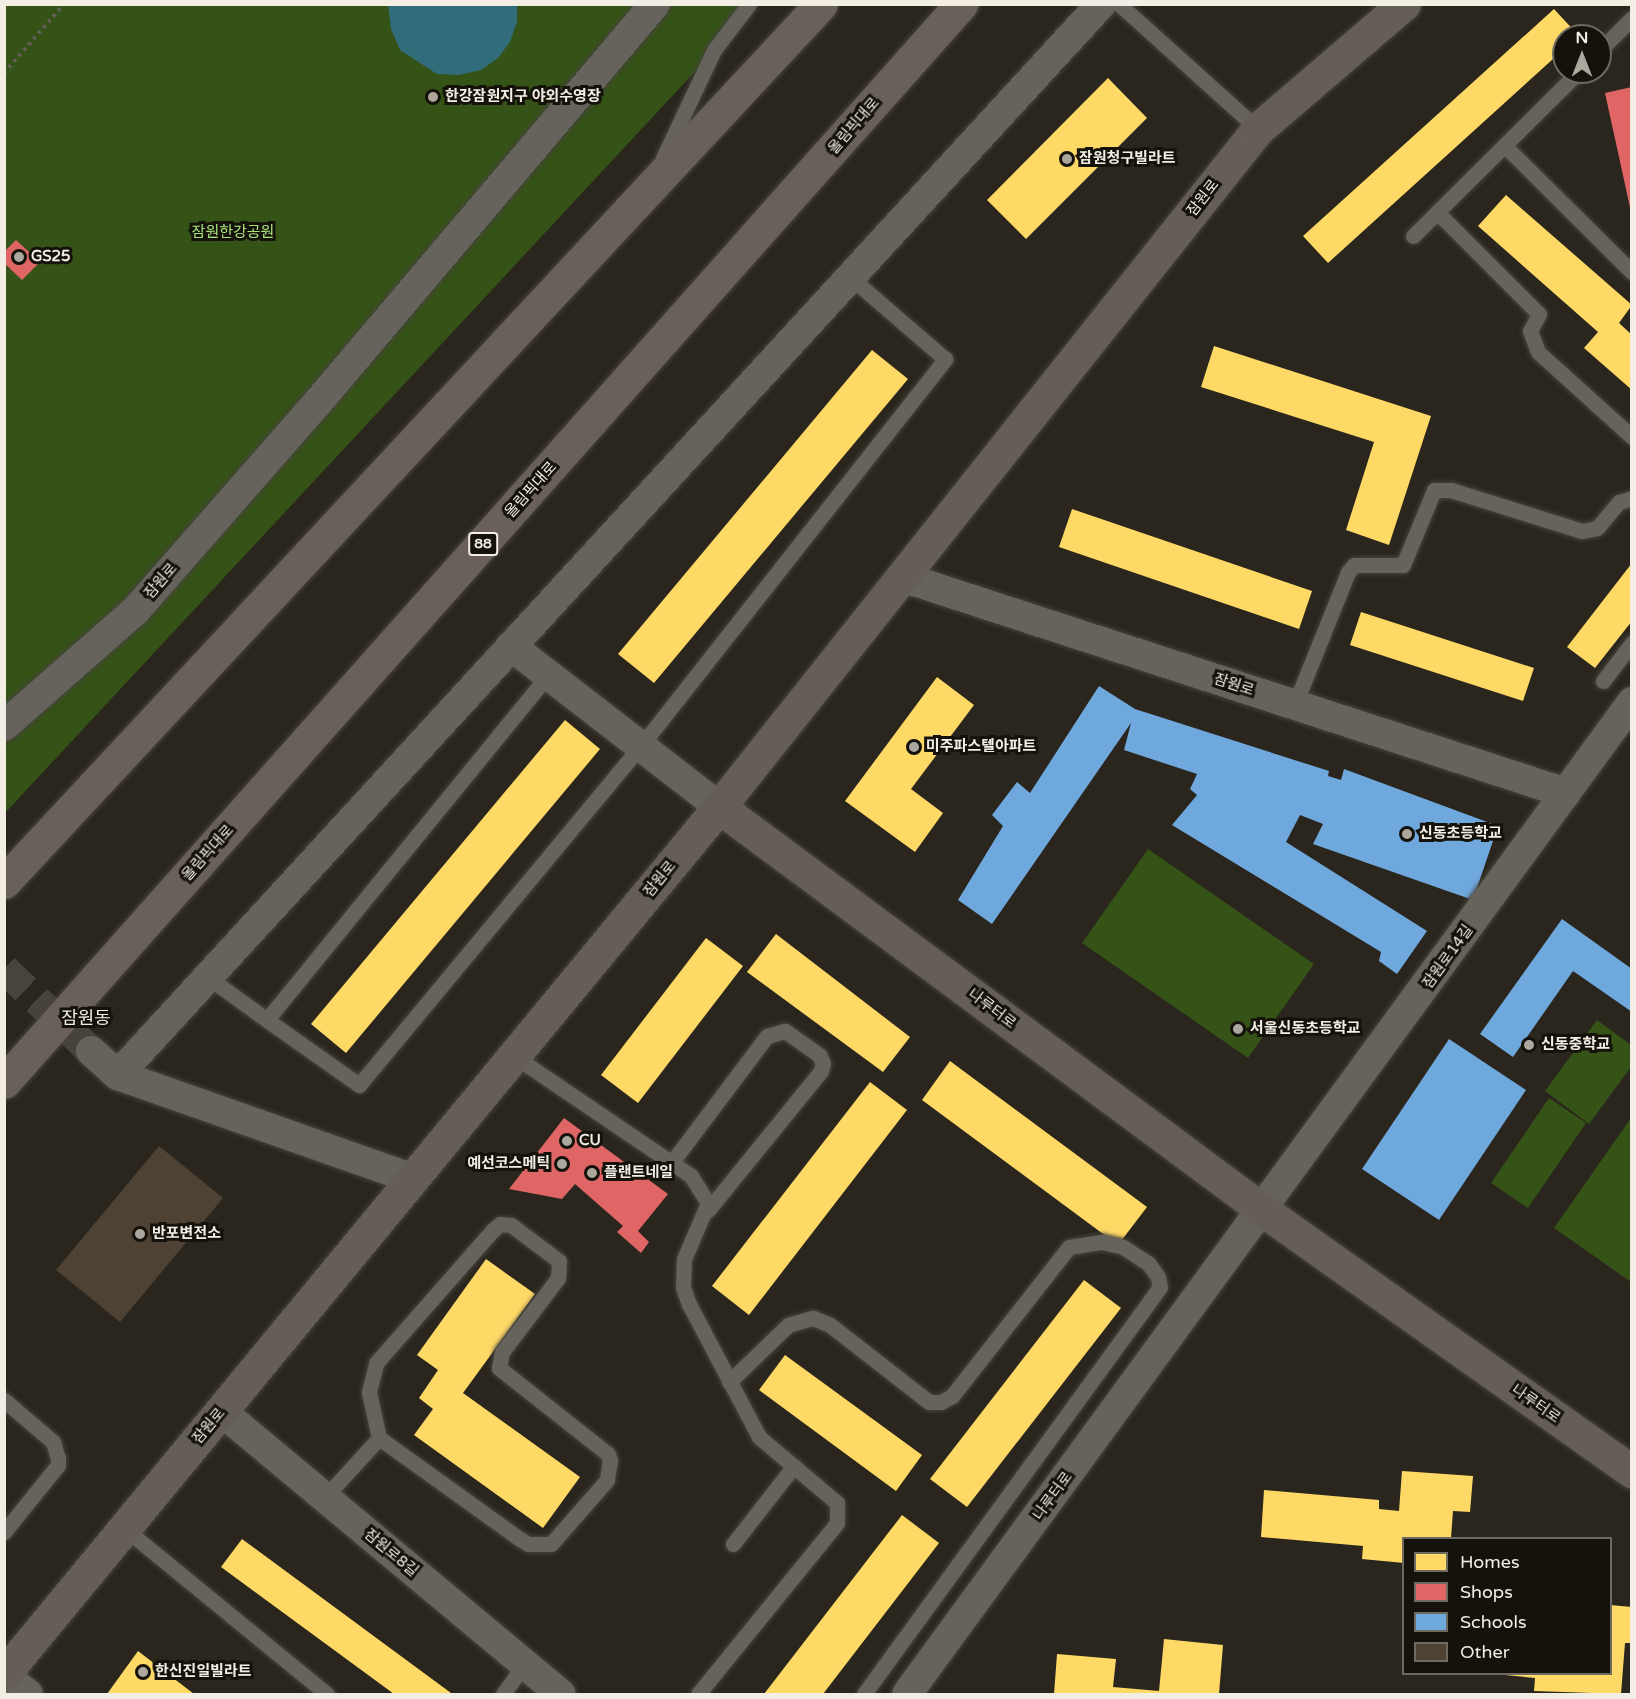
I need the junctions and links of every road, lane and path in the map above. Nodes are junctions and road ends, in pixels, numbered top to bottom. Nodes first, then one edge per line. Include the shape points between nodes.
1 (64, 4) edge
2 (655, 4) edge
3 (749, 4) edge
4 (821, 4) edge
5 (961, 4) edge
6 (1101, 4) edge
7 (1119, 4) edge
8 (1404, 4) edge
9 (1632, 18) edge
10 (1612, 38) edge
11 (4, 73) edge
12 (1566, 84) edge
13 (1258, 129) junction
14 (1505, 146) junction
15 (648, 191) junction
16 (1437, 212) junction
17 (1413, 237) dead end
18 (1632, 272) edge
19 (850, 277) junction
20 (1632, 437) edge
21 (1632, 498) edge
22 (902, 577) junction
23 (1632, 643) edge
24 (511, 646) junction
25 (548, 675) junction
26 (1603, 681) dead end
27 (1632, 702) edge
28 (1295, 704) junction
29 (4, 726) edge
30 (640, 747) junction
31 (1566, 793) junction
32 (719, 807) junction
33 (4, 882) edge
34 (209, 978) junction
35 (267, 1020) junction
36 (91, 1051) tunnel mouth
37 (514, 1056) junction
38 (118, 1075) junction
39 (4, 1082) edge
40 (672, 1162) junction
41 (413, 1179) junction
42 (708, 1210) junction
43 (1264, 1211) junction
44 (729, 1382) junction
45 (4, 1400) edge
46 (221, 1411) junction
47 (379, 1438) junction
48 (794, 1466) junction
49 (1632, 1472) edge
50 (325, 1497) junction
51 (124, 1528) junction
52 (4, 1532) edge
53 (733, 1545) dead end
54 (525, 1664) junction
55 (4, 1675) edge
56 (28, 1695) edge
57 (327, 1695) edge
58 (503, 1695) edge
59 (561, 1695) edge
60 (698, 1695) edge
61 (864, 1695) edge
62 (907, 1695) edge

1 - 11 path
2 - 29 street, 잠원로 via 135,611
3 - 15 lane via 714,50
4 - 15 highway
5 - 39 highway, 올림픽대로 / 88
6 - 19 street
7 - 13 lane
8 - 13 main road, 잠원로
9 - 10 lane
12 - 14 lane
13 - 22 main road, 잠원로
14 - 16 lane
14 - 18 lane
15 - 33 highway
16 - 17 lane
16 - 20 lane via 1539,314 1530,331 1538,352
19 - 24 street
19 - 30 lane via 945,359
21 - 28 lane via 1619,502 1597,528 1582,531 1450,490 1434,490 1403,565 1354,565 1348,572
22 - 28 street, 잠원로
22 - 32 main road, 잠원로
23 - 26 lane
24 - 25 street
24 - 34 street
25 - 30 street
25 - 35 lane
27 - 31 street, 잠원로14길
28 - 31 street, 잠원로
30 - 32 street
30 - 35 lane via 359,1085
31 - 43 street, 잠원로14길
32 - 37 main road, 잠원로
32 - 43 main road, 나루터로
34 - 35 lane
34 - 38 street
36 - 38 street
37 - 40 lane
37 - 41 main road, 잠원로
38 - 41 street
40 - 42 lane via 691,1176 708,1203
40 - 42 lane via 767,1036 785,1031 819,1055 821,1071
41 - 46 main road, 잠원로
42 - 44 lane via 684,1259 683,1287
43 - 49 main road, 나루터로
43 - 62 street, 나루터로
44 - 48 lane via 759,1437
44 - 61 lane via 789,1324 813,1318 830,1324 929,1402 941,1402 952,1396 1069,1247 1102,1242 1123,1247 1148,1263 1158,1277 1161,1287
45 - 52 lane via 53,1442 58,1465
46 - 50 street, 잠원로8길
46 - 51 main road, 잠원로
47 - 47 lane via 369,1392 376,1363 493,1230 500,1224 511,1225 559,1261 558,1278 502,1352 499,1368 608,1454 610,1460 607,1480 551,1545 528,1544
47 - 50 lane
48 - 53 lane
48 - 60 lane via 837,1503 837,1523
50 - 54 street, 잠원로8길
51 - 55 main road, 잠원로
51 - 57 lane
54 - 58 lane
54 - 59 street, 잠원로8길
55 - 56 street

